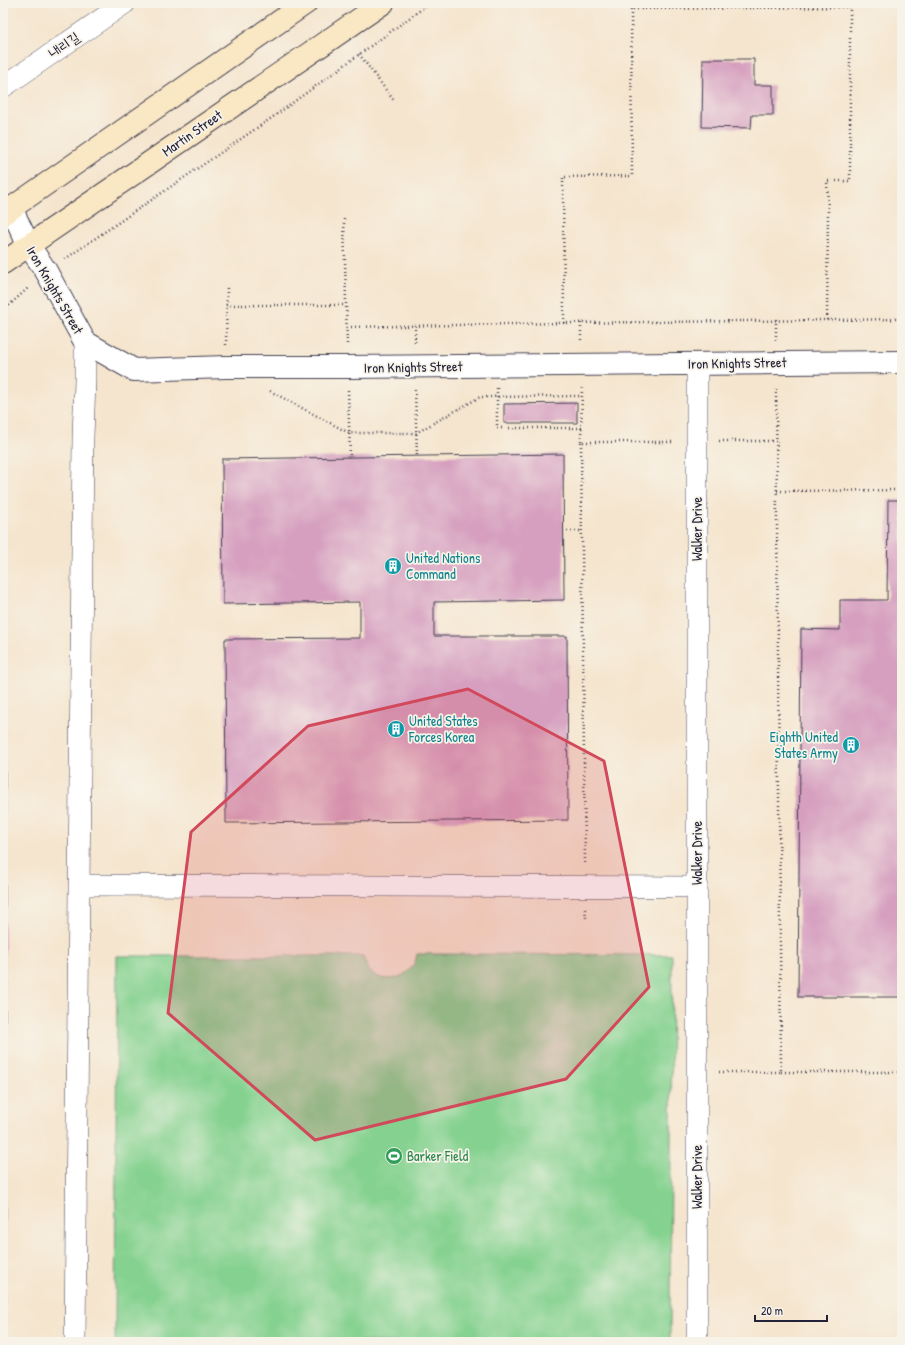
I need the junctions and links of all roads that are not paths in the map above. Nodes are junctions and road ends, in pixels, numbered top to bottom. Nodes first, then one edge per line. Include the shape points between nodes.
1 (125, 3) edge
2 (306, 3) edge
3 (382, 3) edge
4 (3, 87) edge
5 (7, 211) edge
6 (29, 246) junction
7 (3, 263) edge
8 (84, 342) junction
9 (902, 362) edge
10 (697, 364) junction
11 (80, 885) junction
12 (697, 887) junction
13 (75, 1342) edge
14 (698, 1342) edge

1 - 4 street, 내리길
2 - 5 main road
3 - 6 main road, Martin Street
5 - 6 street, Iron Knights Street
6 - 7 main road, Martin Street
6 - 8 street, Iron Knights Street via 46,271
8 - 10 street, Iron Knights Street via 134,370 226,367
8 - 11 street via 86,381 83,445
9 - 10 street, Iron Knights Street
10 - 12 street, Walker Drive
11 - 12 street
11 - 13 street
12 - 14 street, Walker Drive

